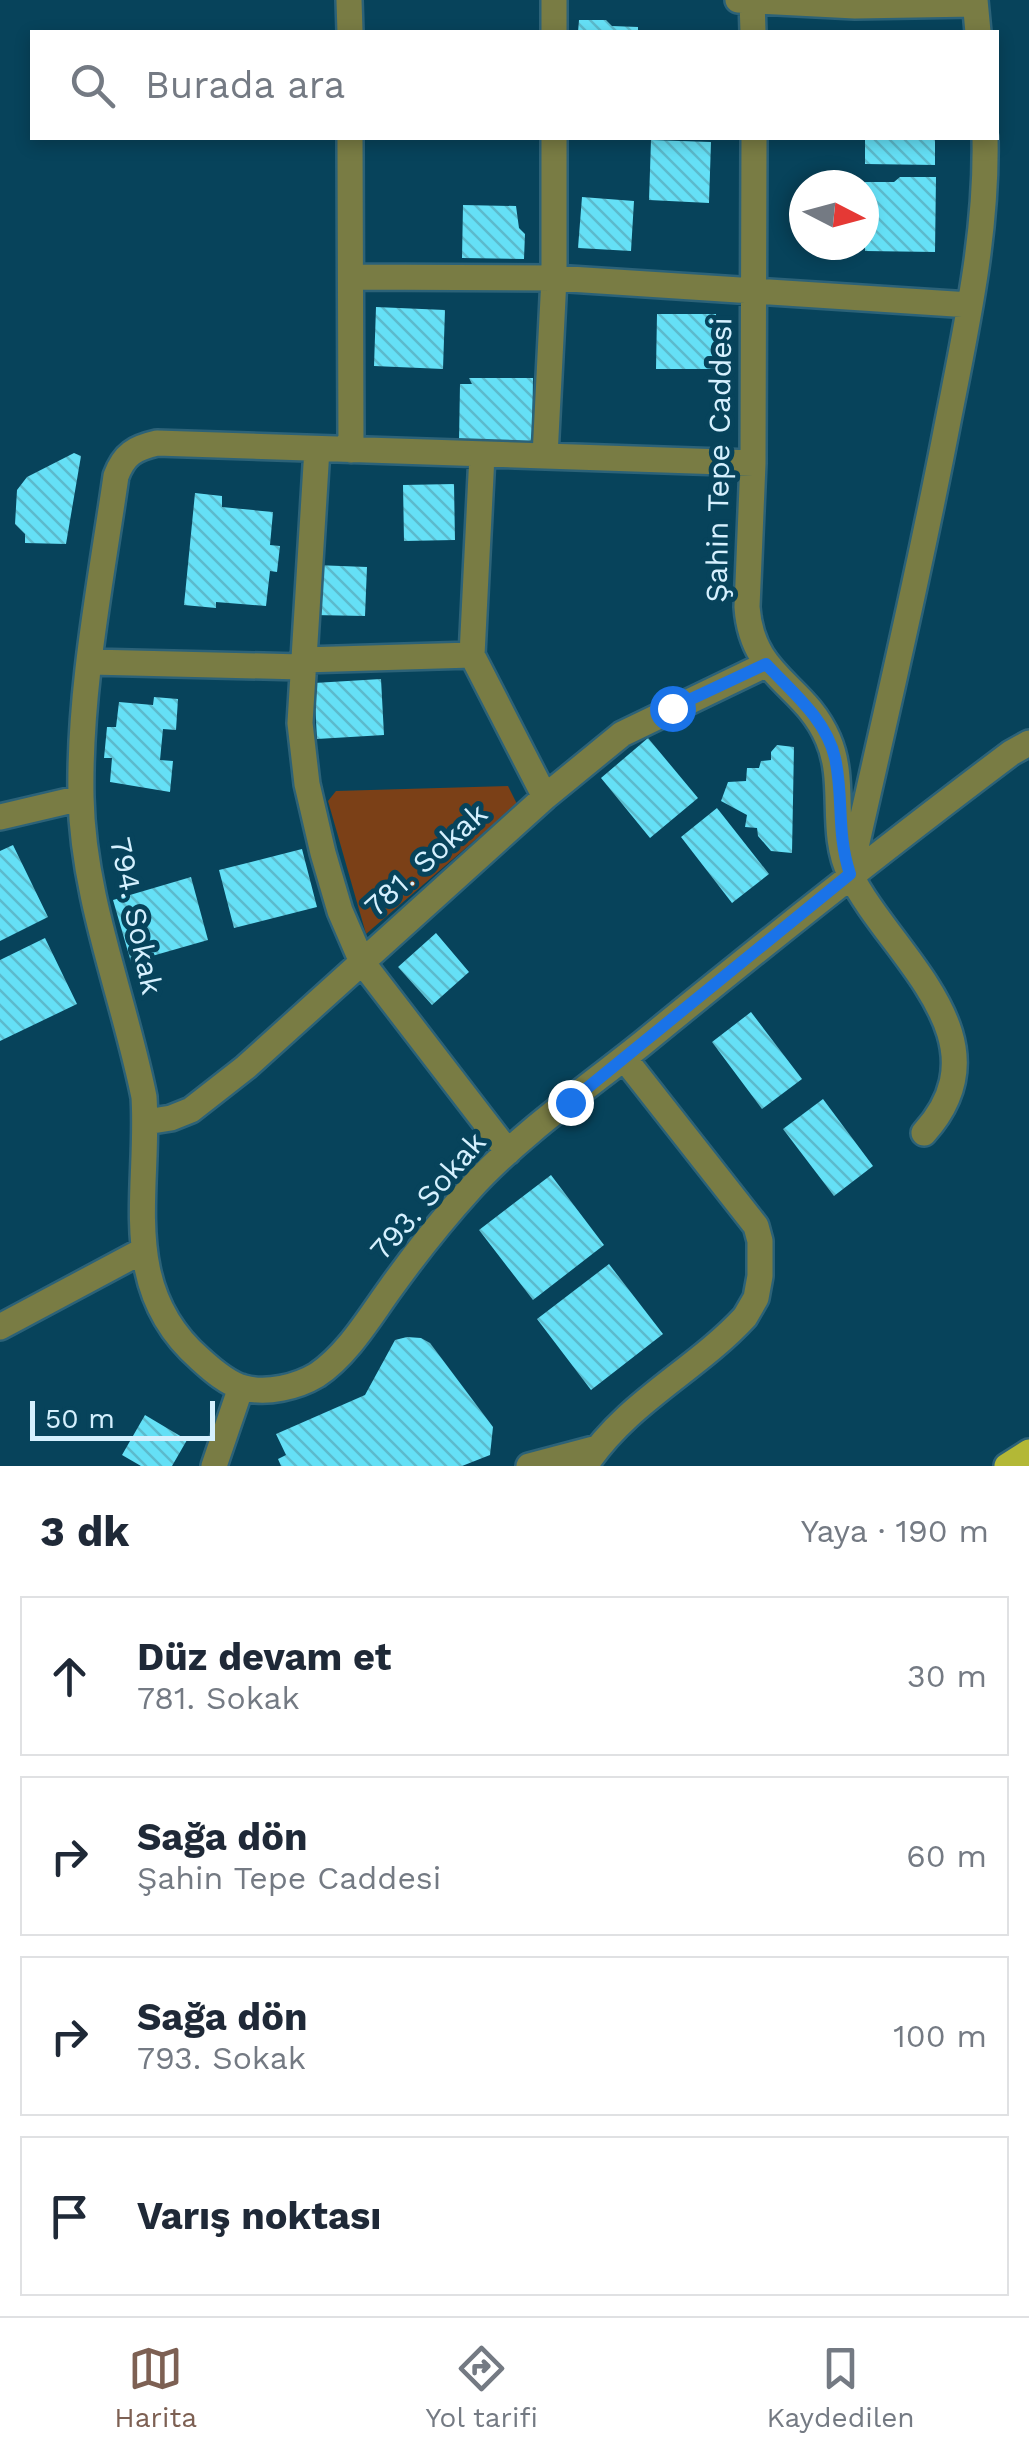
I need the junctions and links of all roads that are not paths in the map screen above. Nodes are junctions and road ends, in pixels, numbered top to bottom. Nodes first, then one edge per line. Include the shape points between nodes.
1 (350, 0) edge
2 (554, 0) edge
3 (738, 0) edge
4 (752, 0) edge
5 (975, 2) edge
6 (350, 30) edge
7 (554, 30) edge
8 (753, 30) edge
9 (978, 30) edge
10 (350, 140) edge
11 (554, 140) edge
12 (754, 140) edge
13 (985, 140) edge
14 (351, 277) junction
15 (554, 278) junction
16 (756, 290) junction
17 (970, 305) junction
18 (317, 449) junction
19 (352, 450) junction
20 (482, 455) junction
21 (545, 456) junction
22 (754, 463) junction
23 (472, 655) junction
24 (91, 662) junction
25 (303, 663) junction
26 (766, 664) junction
27 (1029, 742) edge
28 (545, 797) junction
29 (81, 798) junction
30 (0, 817) edge
31 (850, 874) junction
32 (362, 962) junction
33 (624, 1058) junction
34 (146, 1122) junction
35 (924, 1133) dead end
36 (508, 1152) junction
37 (144, 1250) junction
38 (0, 1327) edge
39 (241, 1388) junction
40 (1029, 1452) edge
41 (591, 1457) edge
42 (214, 1466) edge
43 (529, 1466) edge
44 (1006, 1466) edge

1 - 6 street
2 - 7 street
3 - 4 street
4 - 5 street via 855,6
4 - 8 street
5 - 9 street
10 - 14 street
11 - 15 street
12 - 16 street, Şahin Tepe Caddesi
13 - 17 street
14 - 15 street
14 - 19 street
15 - 16 street
15 - 21 street
16 - 17 street
16 - 22 street, Şahin Tepe Caddesi
17 - 31 street
18 - 19 street
18 - 24 street, 794. Sokak via 158,443 128,454 116,476
18 - 25 street
19 - 20 street
20 - 21 street
20 - 23 street
21 - 22 street
22 - 26 street, Şahin Tepe Caddesi via 748,622
23 - 25 street
23 - 28 street
24 - 25 street
24 - 29 street, 794. Sokak
25 - 32 street via 307,784 340,911
26 - 28 street, 781. Sokak via 622,734
26 - 31 street, Şahin Tepe Caddesi via 828,737
27 - 31 street, 793. Sokak
28 - 32 street, 781. Sokak
29 - 30 street
29 - 34 street, 794. Sokak via 92,884
31 - 33 street, 793. Sokak
31 - 35 street via 920,975 952,1039 953,1082 939,1117
32 - 34 street, 781. Sokak via 191,1110
32 - 36 street
33 - 36 street, 793. Sokak
33 - 41 street via 747,1210 760,1241 760,1276 752,1308 736,1326 666,1382
34 - 37 street, 794. Sokak
36 - 39 street, 793. Sokak via 422,1245 333,1361 288,1387
37 - 38 street
37 - 39 street, 794. Sokak via 174,1333
39 - 42 street
40 - 44 main road
41 - 43 street

